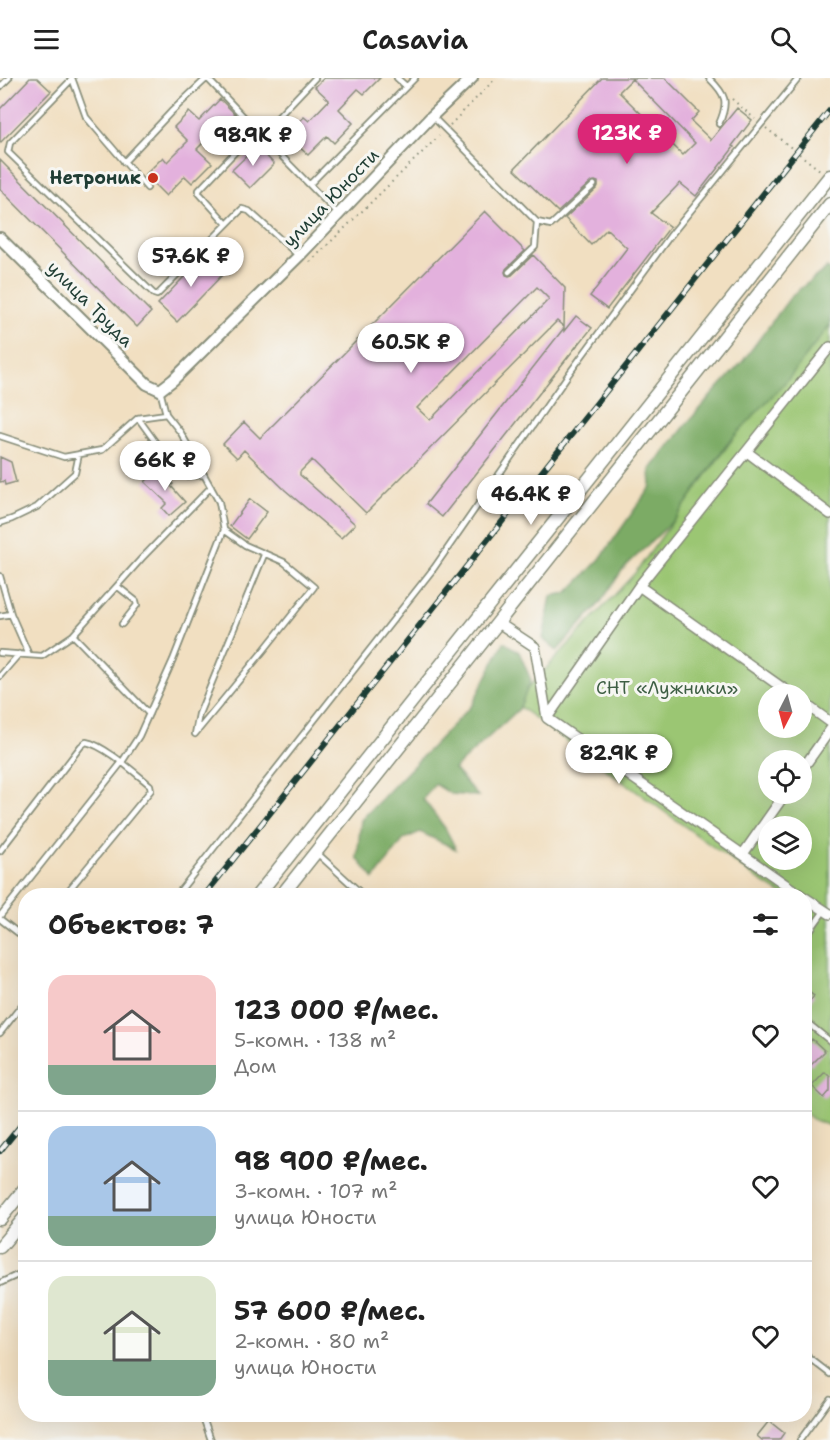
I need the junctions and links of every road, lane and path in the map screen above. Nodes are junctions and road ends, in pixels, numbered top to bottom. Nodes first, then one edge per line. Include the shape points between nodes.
1 (9, 78) edge
2 (72, 78) edge
3 (315, 78) edge
4 (397, 78) edge
5 (415, 78) edge
6 (472, 78) edge
7 (496, 78) edge
8 (709, 78) edge
9 (799, 78) edge
10 (406, 86) junction
11 (0, 87) edge
12 (718, 87) junction
13 (432, 116) junction
14 (719, 124) dead end
15 (761, 125) junction
16 (256, 130) junction
17 (445, 130) junction
18 (261, 135) junction
19 (124, 162) junction
20 (830, 177) edge
21 (310, 184) junction
22 (594, 185) dead end
23 (147, 188) dead end
24 (830, 204) edge
25 (338, 214) junction
26 (537, 222) junction
27 (227, 224) junction
28 (0, 238) edge
29 (298, 256) junction
30 (309, 263) dead end
31 (509, 272) dead end
32 (830, 347) edge
33 (160, 390) junction
34 (166, 414) junction
35 (138, 418) junction
36 (0, 436) edge
37 (747, 452) junction
38 (79, 454) junction
39 (204, 475) junction
40 (211, 487) junction
41 (830, 514) edge
42 (0, 523) edge
43 (224, 530) junction
44 (264, 555) junction
45 (0, 576) edge
46 (117, 586) junction
47 (639, 586) junction
48 (11, 614) junction
49 (0, 616) edge
50 (497, 622) junction
51 (122, 624) dead end
52 (73, 635) junction
53 (0, 653) edge
54 (18, 654) junction
55 (29, 655) junction
56 (0, 676) edge
57 (777, 684) edge
58 (812, 709) edge
59 (149, 714) junction
60 (547, 718) junction
61 (830, 722) edge
62 (830, 730) edge
63 (812, 755) edge
64 (122, 762) junction
65 (778, 804) edge
66 (0, 851) edge
67 (316, 852) junction
68 (742, 855) junction
69 (23, 888) edge
70 (71, 888) edge
71 (182, 888) edge
72 (263, 888) edge
73 (287, 888) edge
74 (355, 888) edge
75 (791, 888) edge
76 (18, 894) edge
77 (812, 902) edge
78 (827, 912) edge
79 (0, 917) edge
80 (812, 930) edge
81 (18, 932) edge
82 (18, 1010) edge
83 (812, 1026) edge
84 (0, 1032) edge
85 (830, 1041) edge
86 (18, 1197) edge
87 (0, 1219) edge
88 (18, 1226) edge
89 (0, 1247) edge
90 (18, 1274) edge
91 (0, 1282) edge
92 (812, 1360) edge
93 (830, 1374) edge
94 (830, 1399) edge
95 (205, 1422) edge
96 (211, 1440) edge
97 (800, 1440) edge

1 - 11 lane
2 - 19 lane via 86,117
2 - 27 lane via 10,143 8,152 152,292 157,295
3 - 18 lane
4 - 10 lane
5 - 10 lane
6 - 13 street, улица Юности
7 - 17 path
8 - 12 lane
9 - 15 lane
10 - 21 lane
12 - 14 lane via 725,99
12 - 15 path
13 - 17 lane
13 - 25 street, улица Юности
15 - 20 path
15 - 71 lane via 670,236 434,568
16 - 18 lane
16 - 19 lane via 207,78
16 - 27 lane via 199,189
17 - 26 lane
17 - 30 path
18 - 21 lane
19 - 23 lane
20 - 72 main road
21 - 25 lane
22 - 26 lane via 551,225
24 - 50 main road
25 - 29 street, улица Юности
26 - 31 lane via 535,247
27 - 29 lane via 242,209 249,211
28 - 33 street, улица Труда via 147,384
29 - 33 street, улица Юности
32 - 37 street
33 - 34 lane
34 - 35 lane
34 - 39 lane
35 - 38 lane via 102,450
35 - 39 lane via 183,476
36 - 38 lane via 64,457
37 - 41 street
37 - 47 street
38 - 42 lane via 75,473 37,507
39 - 40 lane
40 - 43 lane via 219,502
40 - 46 lane
43 - 44 lane
43 - 59 lane
44 - 44 lane via 284,562 314,587 195,734 199,714
45 - 48 lane
46 - 51 lane via 137,605
46 - 52 lane
47 - 57 street
47 - 60 street
48 - 49 lane
48 - 55 lane
50 - 60 street via 535,647
50 - 67 main road
52 - 55 lane via 42,656
52 - 59 lane
53 - 54 lane
54 - 55 lane
54 - 56 lane
58 - 61 street
59 - 64 lane
60 - 68 street
62 - 63 street
64 - 66 lane via 86,742
64 - 69 lane
64 - 70 lane via 151,790
65 - 68 street
67 - 73 main road
67 - 74 lane
68 - 75 street
76 - 79 lane
77 - 78 street
78 - 80 lane
79 - 81 lane
82 - 84 lane
83 - 85 lane
86 - 87 main road
88 - 89 main road
90 - 91 lane
92 - 93 lane
94 - 97 lane
95 - 96 lane

